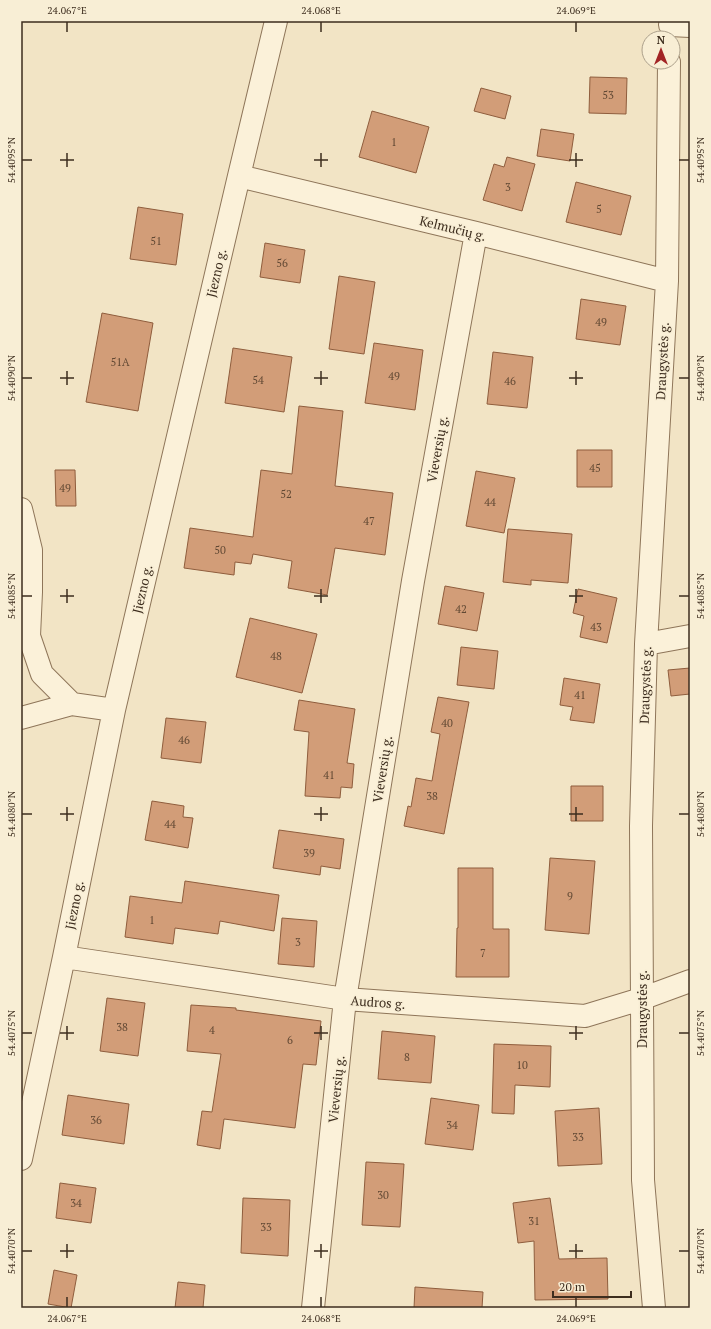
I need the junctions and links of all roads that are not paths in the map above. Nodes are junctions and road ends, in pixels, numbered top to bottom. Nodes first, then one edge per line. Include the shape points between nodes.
1 (276, 21) edge
2 (669, 70) edge
3 (239, 176) junction
4 (476, 233) junction
5 (667, 281) junction
6 (21, 509) edge
7 (690, 636) edge
8 (646, 644) junction
9 (72, 704) junction
10 (114, 710) junction
11 (21, 718) edge
12 (64, 957) junction
13 (690, 981) edge
14 (641, 998) junction
15 (345, 999) junction
16 (21, 1159) edge
17 (313, 1308) edge
18 (654, 1308) edge

1 - 3 street, Jiezno g.
2 - 5 street, Draugystės g.
3 - 4 street, Kelmučių g.
3 - 10 street, Jiezno g.
4 - 5 street, Kelmučių g.
4 - 15 street, Vieversių g. via 412,581
5 - 8 street, Draugystės g.
6 - 9 street via 31,550 29,636 42,674
7 - 8 street
8 - 14 street, Draugystės g. via 641,826
9 - 10 street
9 - 11 street
10 - 12 street, Jiezno g.
12 - 15 street, Audros g.
12 - 16 street, Jiezno g.
13 - 14 street, Audros g.
14 - 15 street, Audros g. via 585,1016
14 - 18 street, Draugystės g. via 644,1180
15 - 17 street, Vieversių g.

